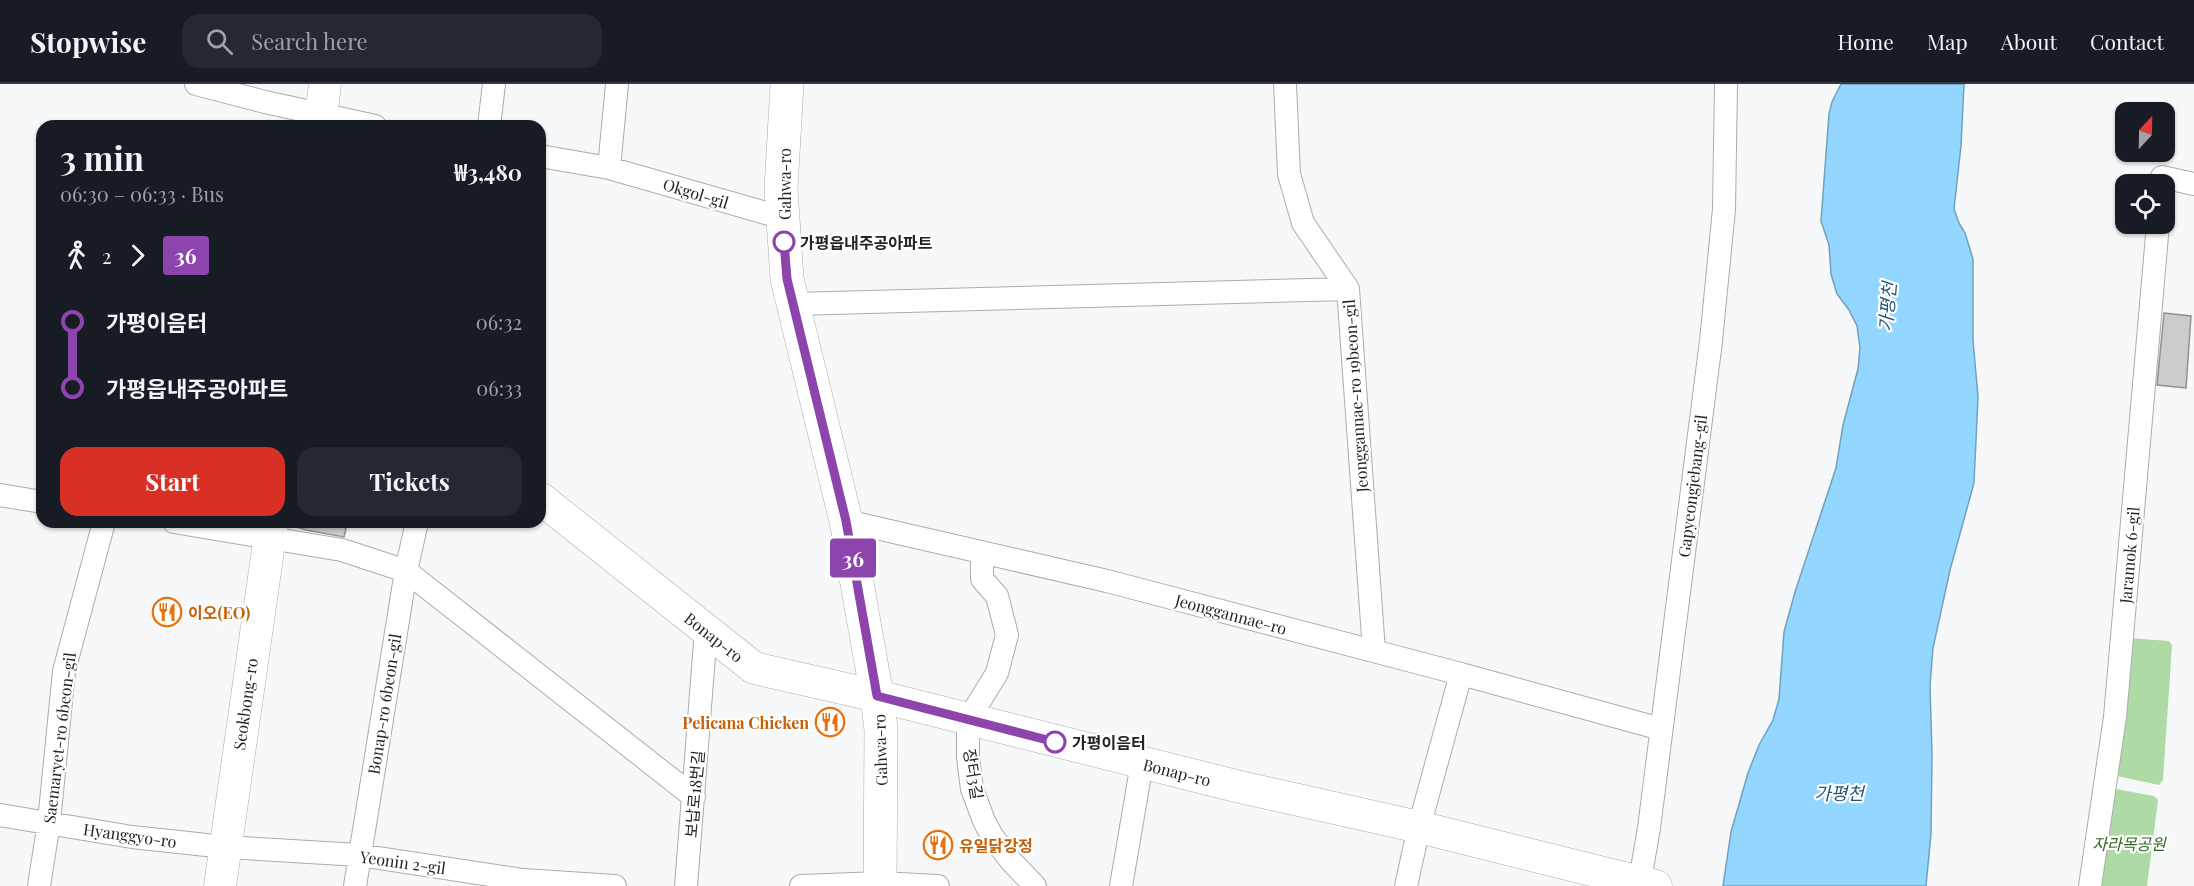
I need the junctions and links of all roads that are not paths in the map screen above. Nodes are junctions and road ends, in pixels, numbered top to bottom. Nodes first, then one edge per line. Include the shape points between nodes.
1 (196, 84) edge
2 (325, 84) edge
3 (494, 84) edge
4 (617, 84) edge
5 (787, 84) edge
6 (1285, 84) edge
7 (1726, 84) edge
8 (318, 120) edge
9 (321, 120) edge
10 (490, 120) edge
11 (546, 157) edge
12 (609, 168) junction
13 (2175, 180) edge
14 (2194, 184) edge
15 (783, 218) junction
16 (2157, 234) edge
17 (1348, 289) junction
18 (794, 304) junction
19 (0, 495) edge
20 (36, 501) edge
21 (546, 503) edge
22 (846, 521) junction
23 (102, 528) edge
24 (416, 528) edge
25 (271, 529) edge
26 (982, 552) junction
27 (406, 572) junction
28 (706, 630) junction
29 (1374, 651) junction
30 (1461, 675) junction
31 (877, 696) junction
32 (968, 720) junction
33 (1661, 729) junction
34 (1142, 763) junction
35 (694, 797) junction
36 (0, 815) edge
37 (49, 822) junction
38 (1419, 827) junction
39 (225, 847) junction
40 (359, 855) junction
41 (523, 883) edge
42 (880, 884) edge
43 (1645, 885) edge
44 (39, 886) edge
45 (220, 886) edge
46 (355, 886) edge
47 (615, 886) edge
48 (686, 886) edge
49 (801, 886) edge
50 (938, 886) edge
51 (1035, 886) edge
52 (1121, 886) edge
53 (1406, 886) edge
54 (2090, 886) edge

1 - 8 street
2 - 9 main road
3 - 10 street
4 - 12 street
5 - 15 main road, Gahwa-ro
6 - 17 street, Jeonggannae-ro 19beon-gil via 1289,174 1303,223
7 - 33 street, Gapyeongjebang-gil via 1724,209 1711,341
11 - 12 street, Okgol-gil
12 - 15 street, Okgol-gil
13 - 14 street
15 - 18 main road, Gahwa-ro via 787,279
16 - 54 street, Jaramok 6-gil via 2115,717
17 - 18 street
17 - 29 street, Jeonggannae-ro 19beon-gil
18 - 22 main road, Gahwa-ro
19 - 20 street
21 - 28 main road, Bonap-ro
22 - 26 street, Jeonggannae-ro
22 - 31 main road, Gahwa-ro
23 - 37 street, Saemaryet-ro 6beon-gil via 64,671
24 - 27 street, Bonap-ro 6beon-gil
25 - 27 street
25 - 39 main road, Seokbong-ro
26 - 29 street, Jeonggannae-ro via 1107,580
26 - 32 street via 982,579 997,596 1007,635 997,673
27 - 35 street
27 - 40 street, Bonap-ro 6beon-gil
28 - 31 main road, Bonap-ro via 754,668
28 - 35 street, 보납로18번길
29 - 30 street, Jeonggannae-ro
30 - 33 street, Jeonggannae-ro
30 - 38 street
31 - 32 main road, Bonap-ro
31 - 42 main road, Gahwa-ro via 881,730
32 - 34 main road, Bonap-ro
32 - 51 street, 장터3길 via 972,789 984,821 1011,861
33 - 43 street, Gapyeongjebang-gil
34 - 38 main road, Bonap-ro
34 - 52 street
35 - 48 street, 보납로18번길
36 - 37 street, Hyanggyo-ro
37 - 39 street, Hyanggyo-ro via 132,837
37 - 44 street, Saemaryet-ro 6beon-gil
38 - 43 main road, Bonap-ro
38 - 53 street
39 - 40 street, Yeonin 2-gil
39 - 45 main road, Seokbong-ro
40 - 41 street, Yeonin 2-gil
40 - 46 street, Bonap-ro 6beon-gil
41 - 47 street, Yeonin 2-gil
42 - 49 street
42 - 50 street

